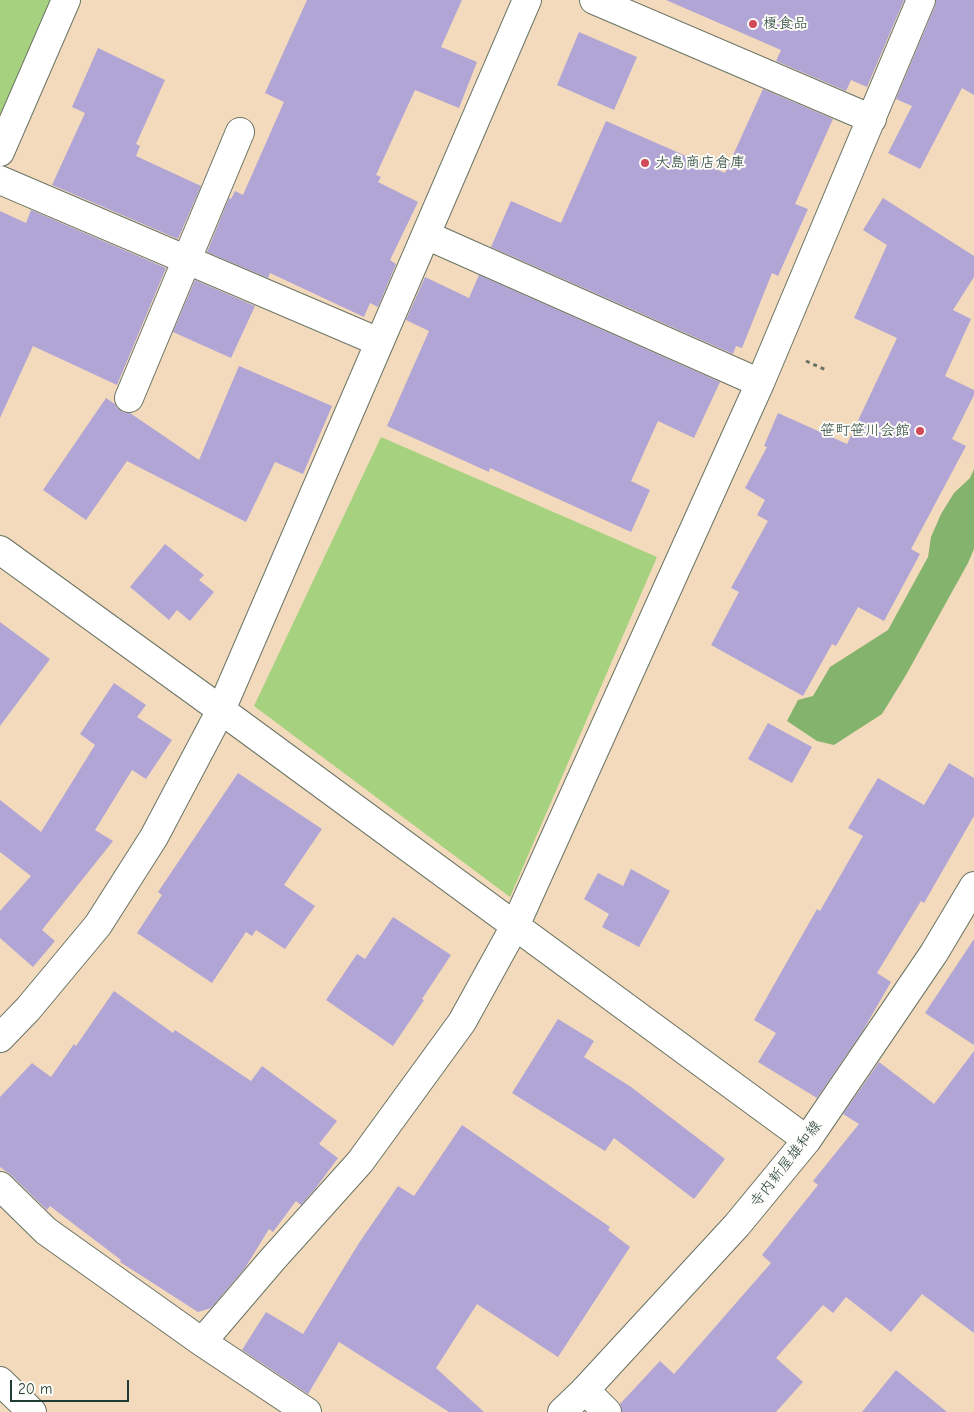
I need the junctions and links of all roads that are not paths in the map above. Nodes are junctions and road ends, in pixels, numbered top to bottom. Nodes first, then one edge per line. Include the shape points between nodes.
1 (66, 0) edge
2 (527, 0) edge
3 (594, 0) edge
4 (921, 0) edge
5 (872, 119) junction
6 (240, 132) dead end
7 (0, 152) edge
8 (0, 180) edge
9 (426, 235) junction
10 (187, 260) junction
11 (379, 342) junction
12 (760, 383) junction
13 (129, 398) dead end
14 (0, 550) edge
15 (221, 710) junction
16 (974, 886) edge
17 (515, 926) junction
18 (0, 1038) edge
19 (807, 1140) junction
20 (0, 1186) edge
21 (202, 1342) junction
22 (0, 1381) edge
23 (585, 1390) junction
24 (32, 1412) edge
25 (307, 1412) edge
26 (562, 1412) edge
27 (607, 1412) edge

1 - 7 street
2 - 9 street
3 - 5 street
4 - 5 street
5 - 12 street
6 - 10 street
8 - 10 street
9 - 11 street
9 - 12 street
10 - 11 street
10 - 13 street
11 - 15 street
12 - 17 street
14 - 15 street
15 - 17 street
15 - 18 street via 154,837 98,925
16 - 19 street, 寺内新屋雄和線 via 934,953
17 - 19 street
17 - 21 street via 462,1022 360,1162
19 - 23 street, 寺内新屋雄和線 via 737,1225
20 - 21 street via 46,1232
21 - 25 street
22 - 24 street
23 - 26 street, 寺内新屋雄和線
23 - 27 street

